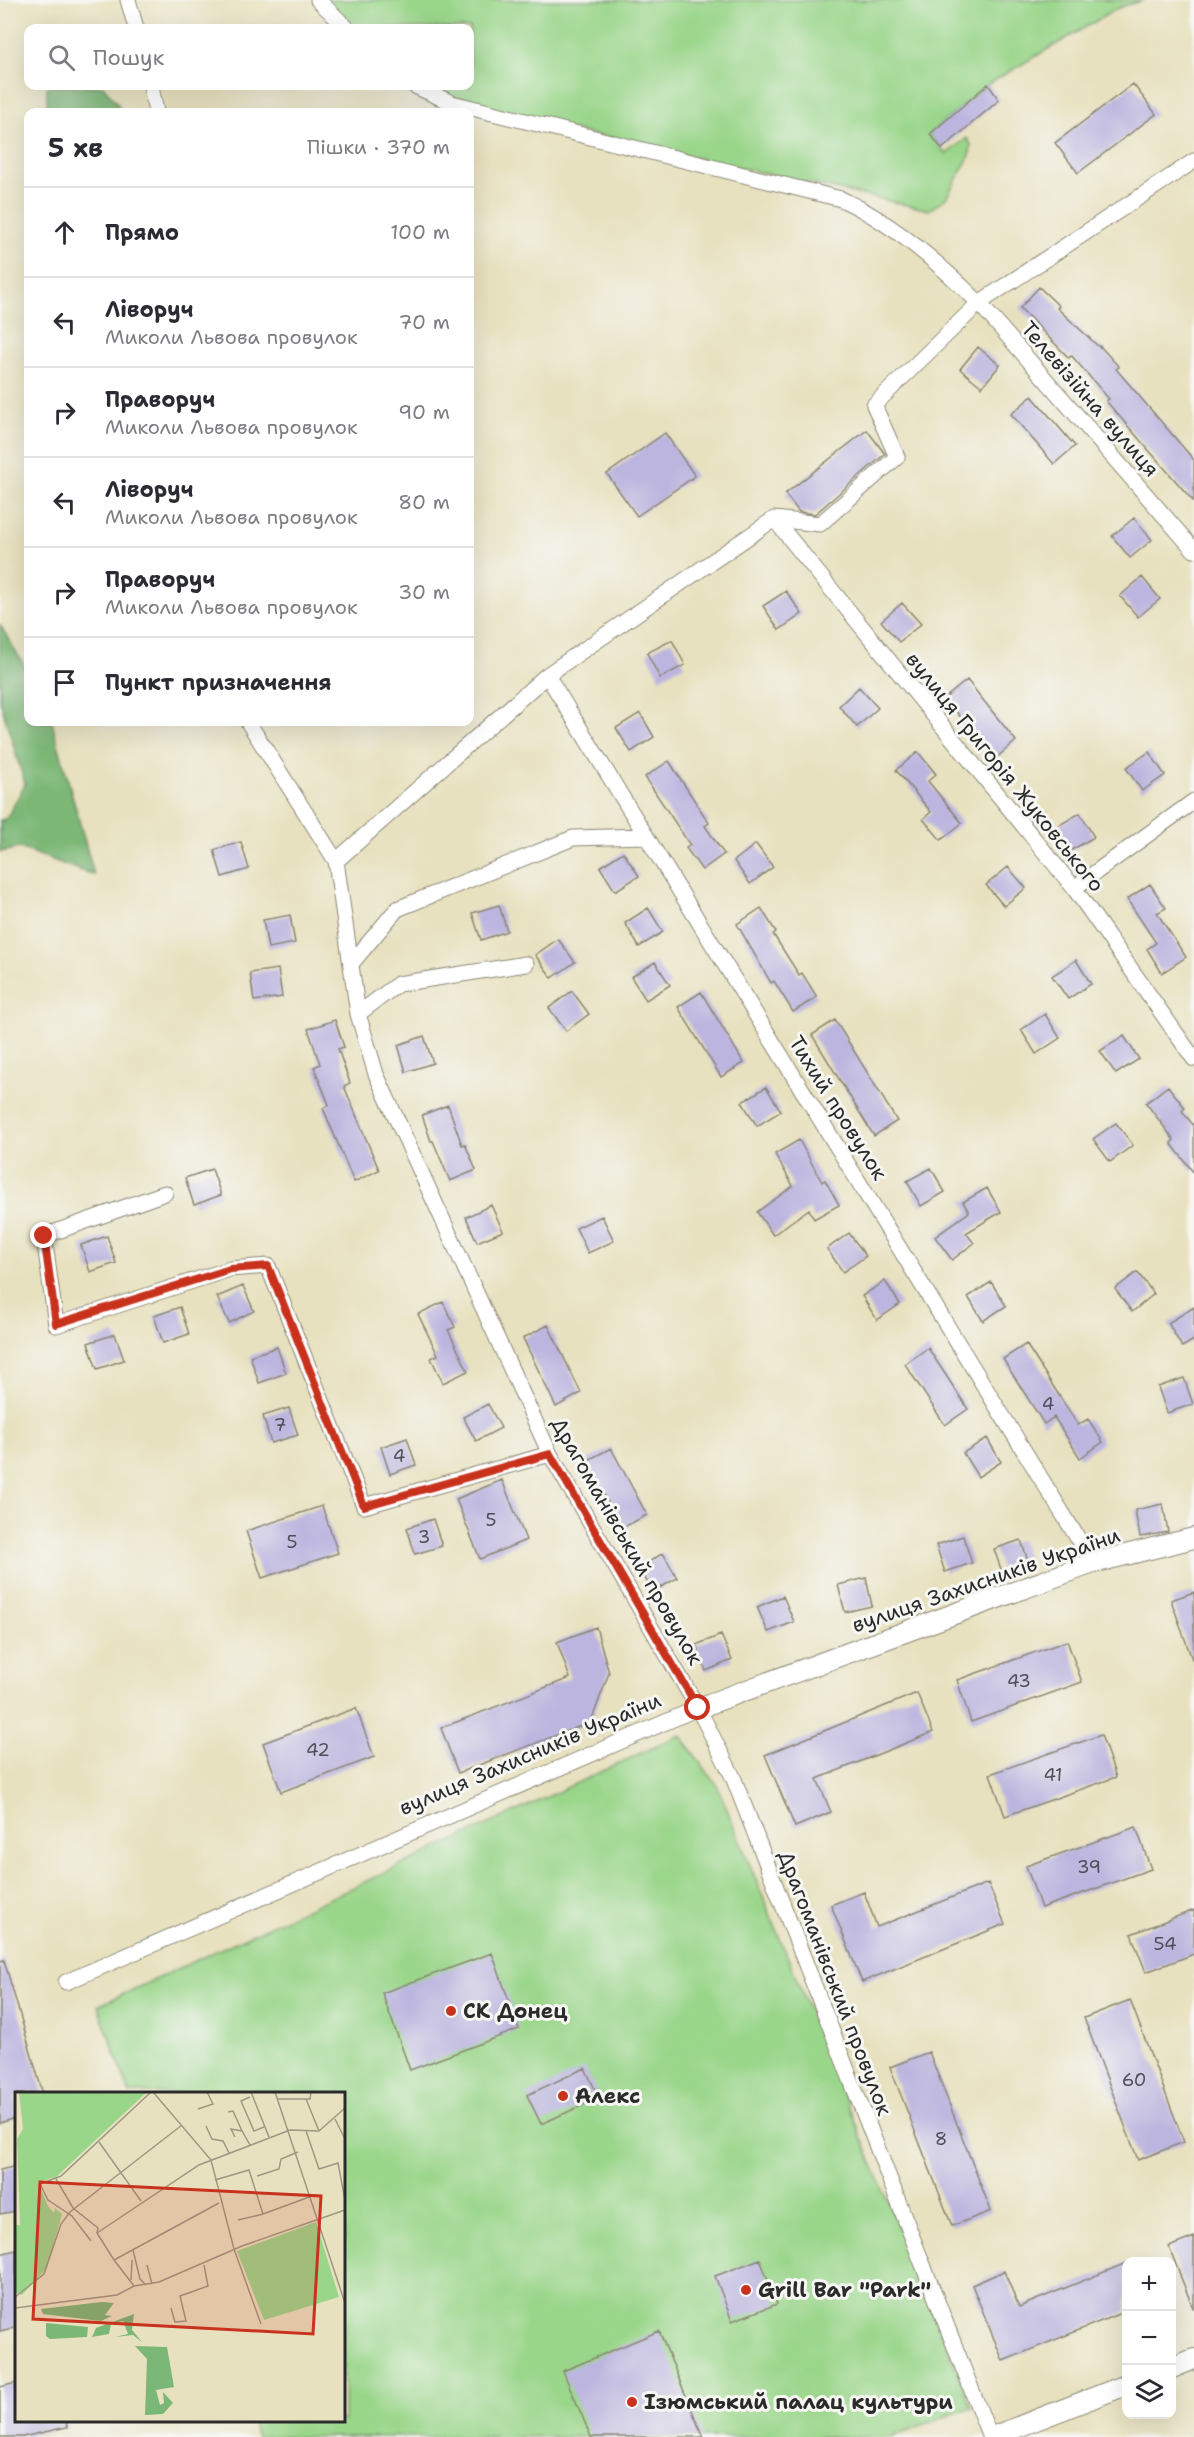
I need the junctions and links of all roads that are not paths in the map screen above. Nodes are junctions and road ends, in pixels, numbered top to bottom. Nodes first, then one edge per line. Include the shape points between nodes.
1 (128, 0) edge
2 (318, 0) edge
3 (135, 24) edge
4 (343, 24) edge
5 (152, 90) edge
6 (424, 90) edge
7 (155, 108) edge
8 (472, 108) edge
9 (474, 108) edge
10 (1194, 161) edge
11 (979, 303) junction
12 (774, 519) junction
13 (1194, 550) edge
14 (547, 675) junction
15 (251, 726) edge
16 (1194, 801) edge
17 (645, 836) junction
18 (336, 861) junction
19 (1074, 888) junction
20 (351, 964) junction
21 (526, 964) dead end
22 (358, 1014) junction
23 (1194, 1059) edge
24 (165, 1193) dead end
25 (550, 1454) junction
26 (1194, 1539) edge
27 (1093, 1563) junction
28 (698, 1708) junction
29 (66, 1982) dead end
30 (1194, 2359) edge
31 (1176, 2366) edge
32 (1122, 2387) edge
33 (991, 2437) edge

1 - 3 street
2 - 4 street
5 - 7 street
6 - 8 street, Телевізійна вулиця
9 - 11 street, Телевізійна вулиця via 841,199 864,210 947,271
10 - 11 street
11 - 12 street via 874,405 897,457 820,524
11 - 13 street, Телевізійна вулиця
12 - 14 street
12 - 19 street, вулиця Григорія Жуковського
14 - 17 street, Тихий провулок
14 - 18 street
15 - 18 street
16 - 19 street
17 - 20 street via 573,838 397,909
17 - 27 street, Тихий провулок
18 - 20 street, Драгоманівський провулок
19 - 23 street, вулиця Григорія Жуковського
20 - 22 street, Драгоманівський провулок
21 - 22 street via 398,984
22 - 25 street, Драгоманівський провулок via 376,1074
24 - 25 street via 44,1236 56,1324 230,1269 268,1266 364,1506
25 - 28 street, Драгоманівський провулок
26 - 27 street, вулиця Захисників України
27 - 28 street, вулиця Захисників України
28 - 29 street, вулиця Захисників України
28 - 33 street, Драгоманівський провулок via 733,1777
30 - 31 street
32 - 33 street

